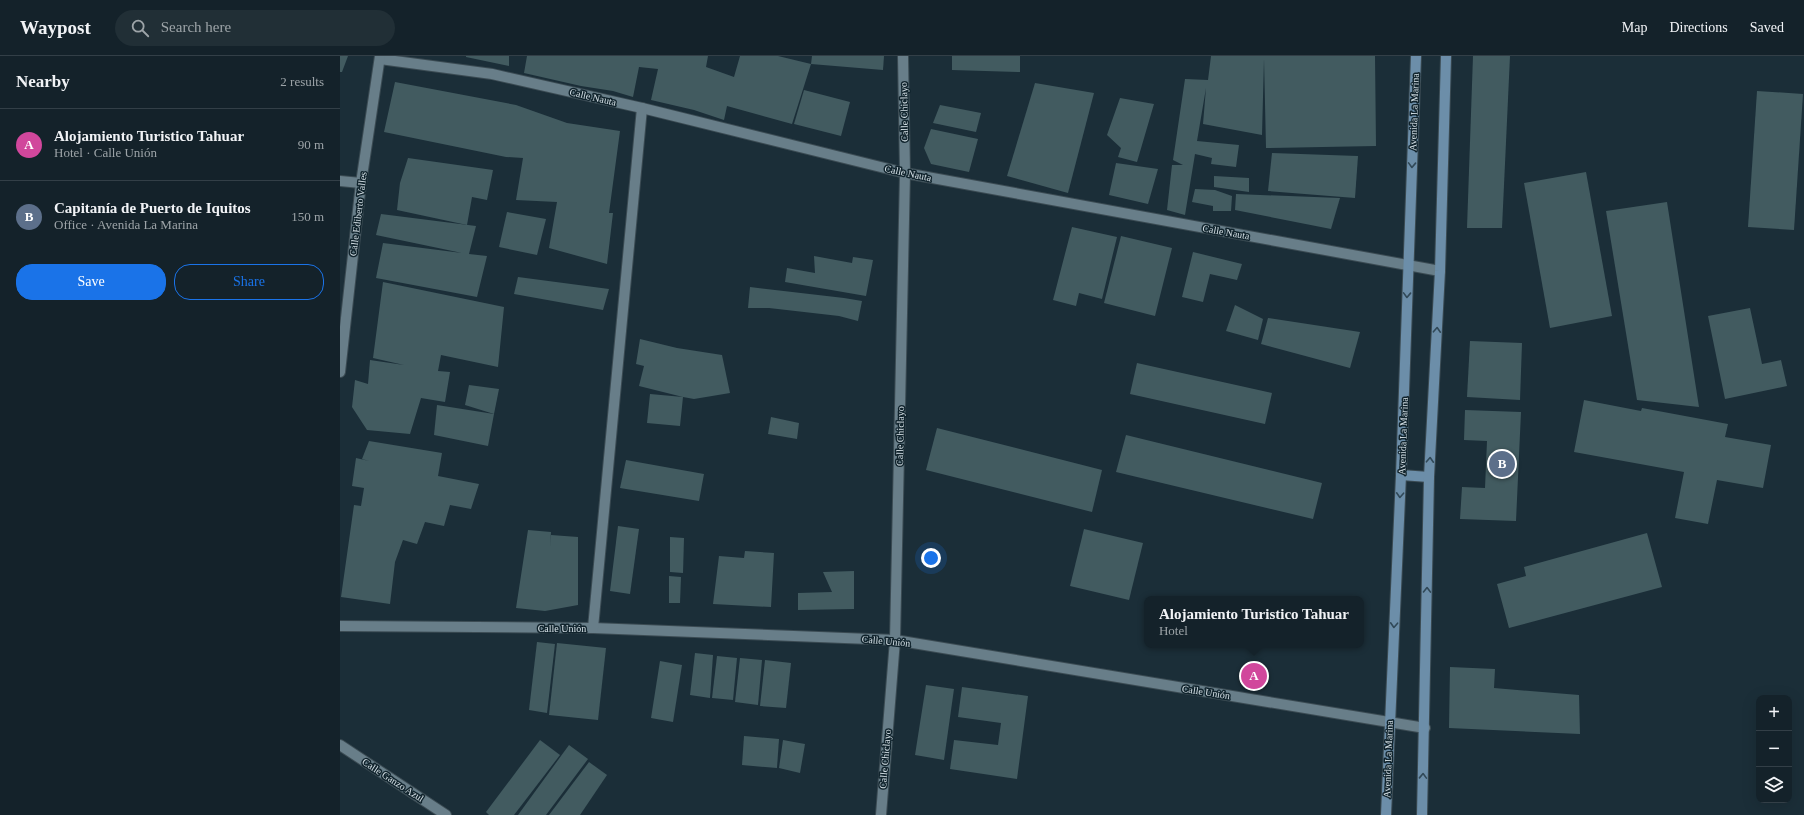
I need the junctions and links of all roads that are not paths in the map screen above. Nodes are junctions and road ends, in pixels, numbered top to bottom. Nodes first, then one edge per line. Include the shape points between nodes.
1 (903, 56) edge
2 (1416, 56) edge
3 (1446, 56) edge
4 (380, 57) edge
5 (642, 108) junction
6 (905, 173) junction
7 (340, 181) edge
8 (361, 183) junction
9 (1408, 265) junction
10 (1440, 271) junction
11 (340, 372) edge
12 (1401, 475) junction
13 (1429, 477) junction
14 (340, 626) edge
15 (593, 628) junction
16 (895, 640) junction
17 (1389, 723) junction
18 (1425, 728) junction
19 (340, 745) edge
20 (446, 815) edge
21 (881, 815) edge
22 (1386, 815) edge
23 (1422, 815) edge

1 - 6 street, Calle Chiclayo
2 -> 9 main road, Avenida La Marina
3 - 10 main road
4 - 5 street, Calle Nauta via 492,74
4 - 8 street, Calle Ediberto Valles
5 - 6 street, Calle Nauta
5 - 15 street
6 - 9 street, Calle Nauta
6 - 16 street, Calle Chiclayo
7 - 8 street
8 - 11 street, Calle Ediberto Valles
9 - 10 street, Calle Nauta
9 -> 12 main road, Avenida La Marina
13 -> 10 main road
12 - 13 main road
12 -> 17 main road, Avenida La Marina
18 -> 13 main road
14 - 15 street, Calle Unión
15 - 16 street, Calle Unión
16 - 17 street, Calle Unión
16 - 21 street, Calle Chiclayo
17 - 18 street, Calle Unión
17 - 22 main road, Avenida La Marina
23 -> 18 main road
19 - 20 street, Calle Ganzo Azul

